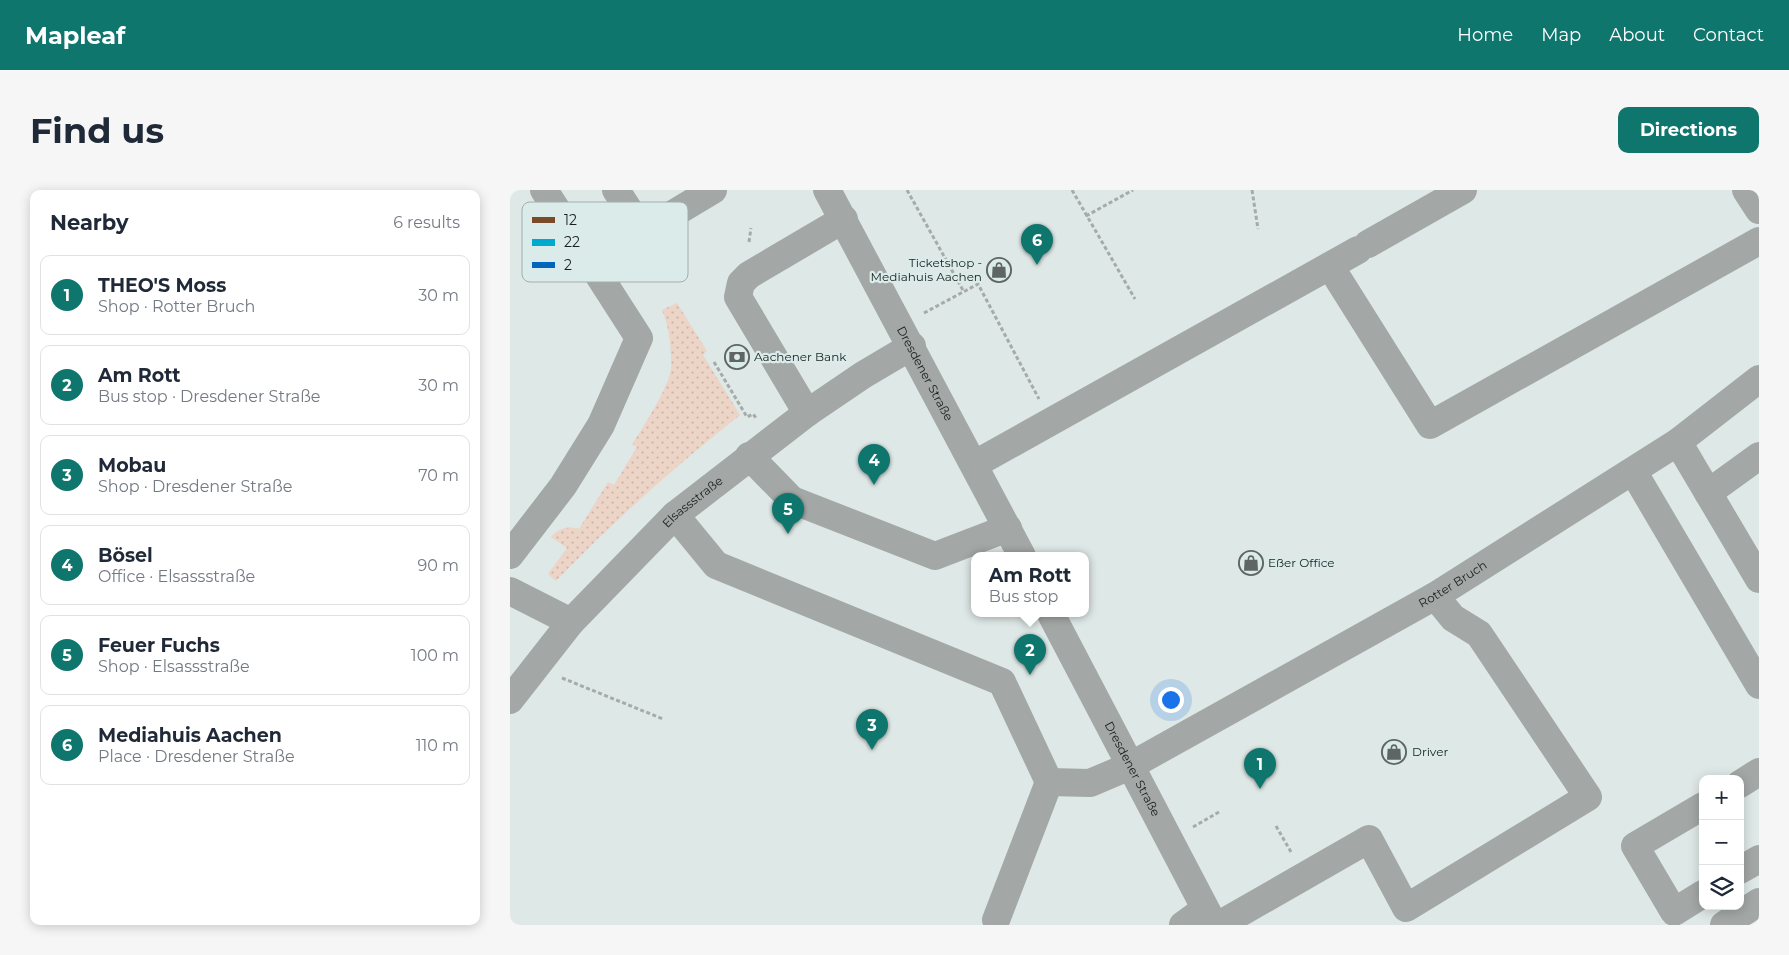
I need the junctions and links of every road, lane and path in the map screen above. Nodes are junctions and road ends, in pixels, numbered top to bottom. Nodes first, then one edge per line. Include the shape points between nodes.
1 (544, 190) edge
2 (616, 190) edge
3 (713, 190) edge
4 (827, 190) edge
5 (907, 190) edge
6 (1072, 190) edge
7 (1133, 190) edge
8 (1252, 190) edge
9 (1462, 190) edge
10 (1746, 190) edge
11 (552, 202) edge
12 (623, 202) edge
13 (688, 205) edge
14 (1759, 210) edge
15 (1086, 216) junction
16 (844, 219) junction
17 (1258, 229) dead end
18 (1759, 241) edge
19 (1330, 266) junction
20 (603, 282) edge
21 (964, 292) junction
22 (1135, 299) dead end
23 (906, 336) junction
24 (714, 362) dead end
25 (1759, 379) edge
26 (1043, 407) dead end
27 (807, 413) junction
28 (771, 439) junction
29 (1678, 442) junction
30 (749, 456) junction
31 (1759, 456) edge
32 (975, 464) junction
33 (1633, 471) junction
34 (1708, 493) junction
35 (675, 515) junction
36 (1008, 528) junction
37 (1020, 552) edge
38 (510, 555) edge
39 (1759, 579) edge
40 (510, 591) edge
41 (1435, 596) junction
42 (1053, 617) edge
43 (571, 622) junction
44 (535, 667) junction
45 (1759, 685) edge
46 (510, 700) edge
47 (663, 719) dead end
48 (1130, 766) junction
49 (1759, 772) edge
50 (1744, 781) edge
51 (1049, 782) junction
52 (1699, 808) edge
53 (1219, 812) dead end
54 (1208, 818) dead end
55 (1759, 859) edge
56 (1744, 868) edge
57 (1699, 896) edge
58 (1759, 902) edge
59 (996, 920) dead end
60 (1212, 920) edge
61 (1183, 925) edge
62 (1724, 925) edge

1 - 11 street
2 - 12 street
3 - 13 street
4 - 16 street, Dresdener Straße
5 - 21 path
6 - 15 path
7 - 15 path
8 - 17 path
9 - 19 street
10 - 14 street
15 - 22 path
16 - 23 street, Dresdener Straße
16 - 27 street via 749,275 741,283 738,297
18 - 19 street via 1430,425
19 - 32 street
20 - 38 street via 639,338 601,425 563,486
21 - 23 path
21 - 26 path via 978,284
23 - 27 street, Elsassstraße via 863,375
23 - 32 street, Dresdener Straße
24 - 28 path via 748,417 753,414
25 - 29 street, Rotter Bruch
27 - 28 street, Elsassstraße
28 - 30 street, Elsassstraße
29 - 33 street, Rotter Bruch
29 - 34 street
30 - 35 street, Elsassstraße
30 - 36 street via 792,500 935,556
31 - 34 street
32 - 36 street, Dresdener Straße
33 - 41 street, Rotter Bruch
33 - 45 street
34 - 39 street
35 - 43 street, Elsassstraße
35 - 51 street via 716,566 1002,682
36 - 37 street, Dresdener Straße
40 - 43 street
41 - 48 street, Rotter Bruch
41 - 60 street via 1453,618 1479,634 1588,797 1406,908 1369,839
42 - 48 street, Dresdener Straße
43 - 44 street, Elsassstraße
44 - 46 street, Elsassstraße
44 - 47 path
48 - 51 street, Rotter Bruch via 1090,783
48 - 60 street, Dresdener Straße
49 - 50 street
51 - 59 street
52 - 57 street via 1635,846 1674,912
53 - 54 path
55 - 56 street
58 - 62 street
60 - 61 street

